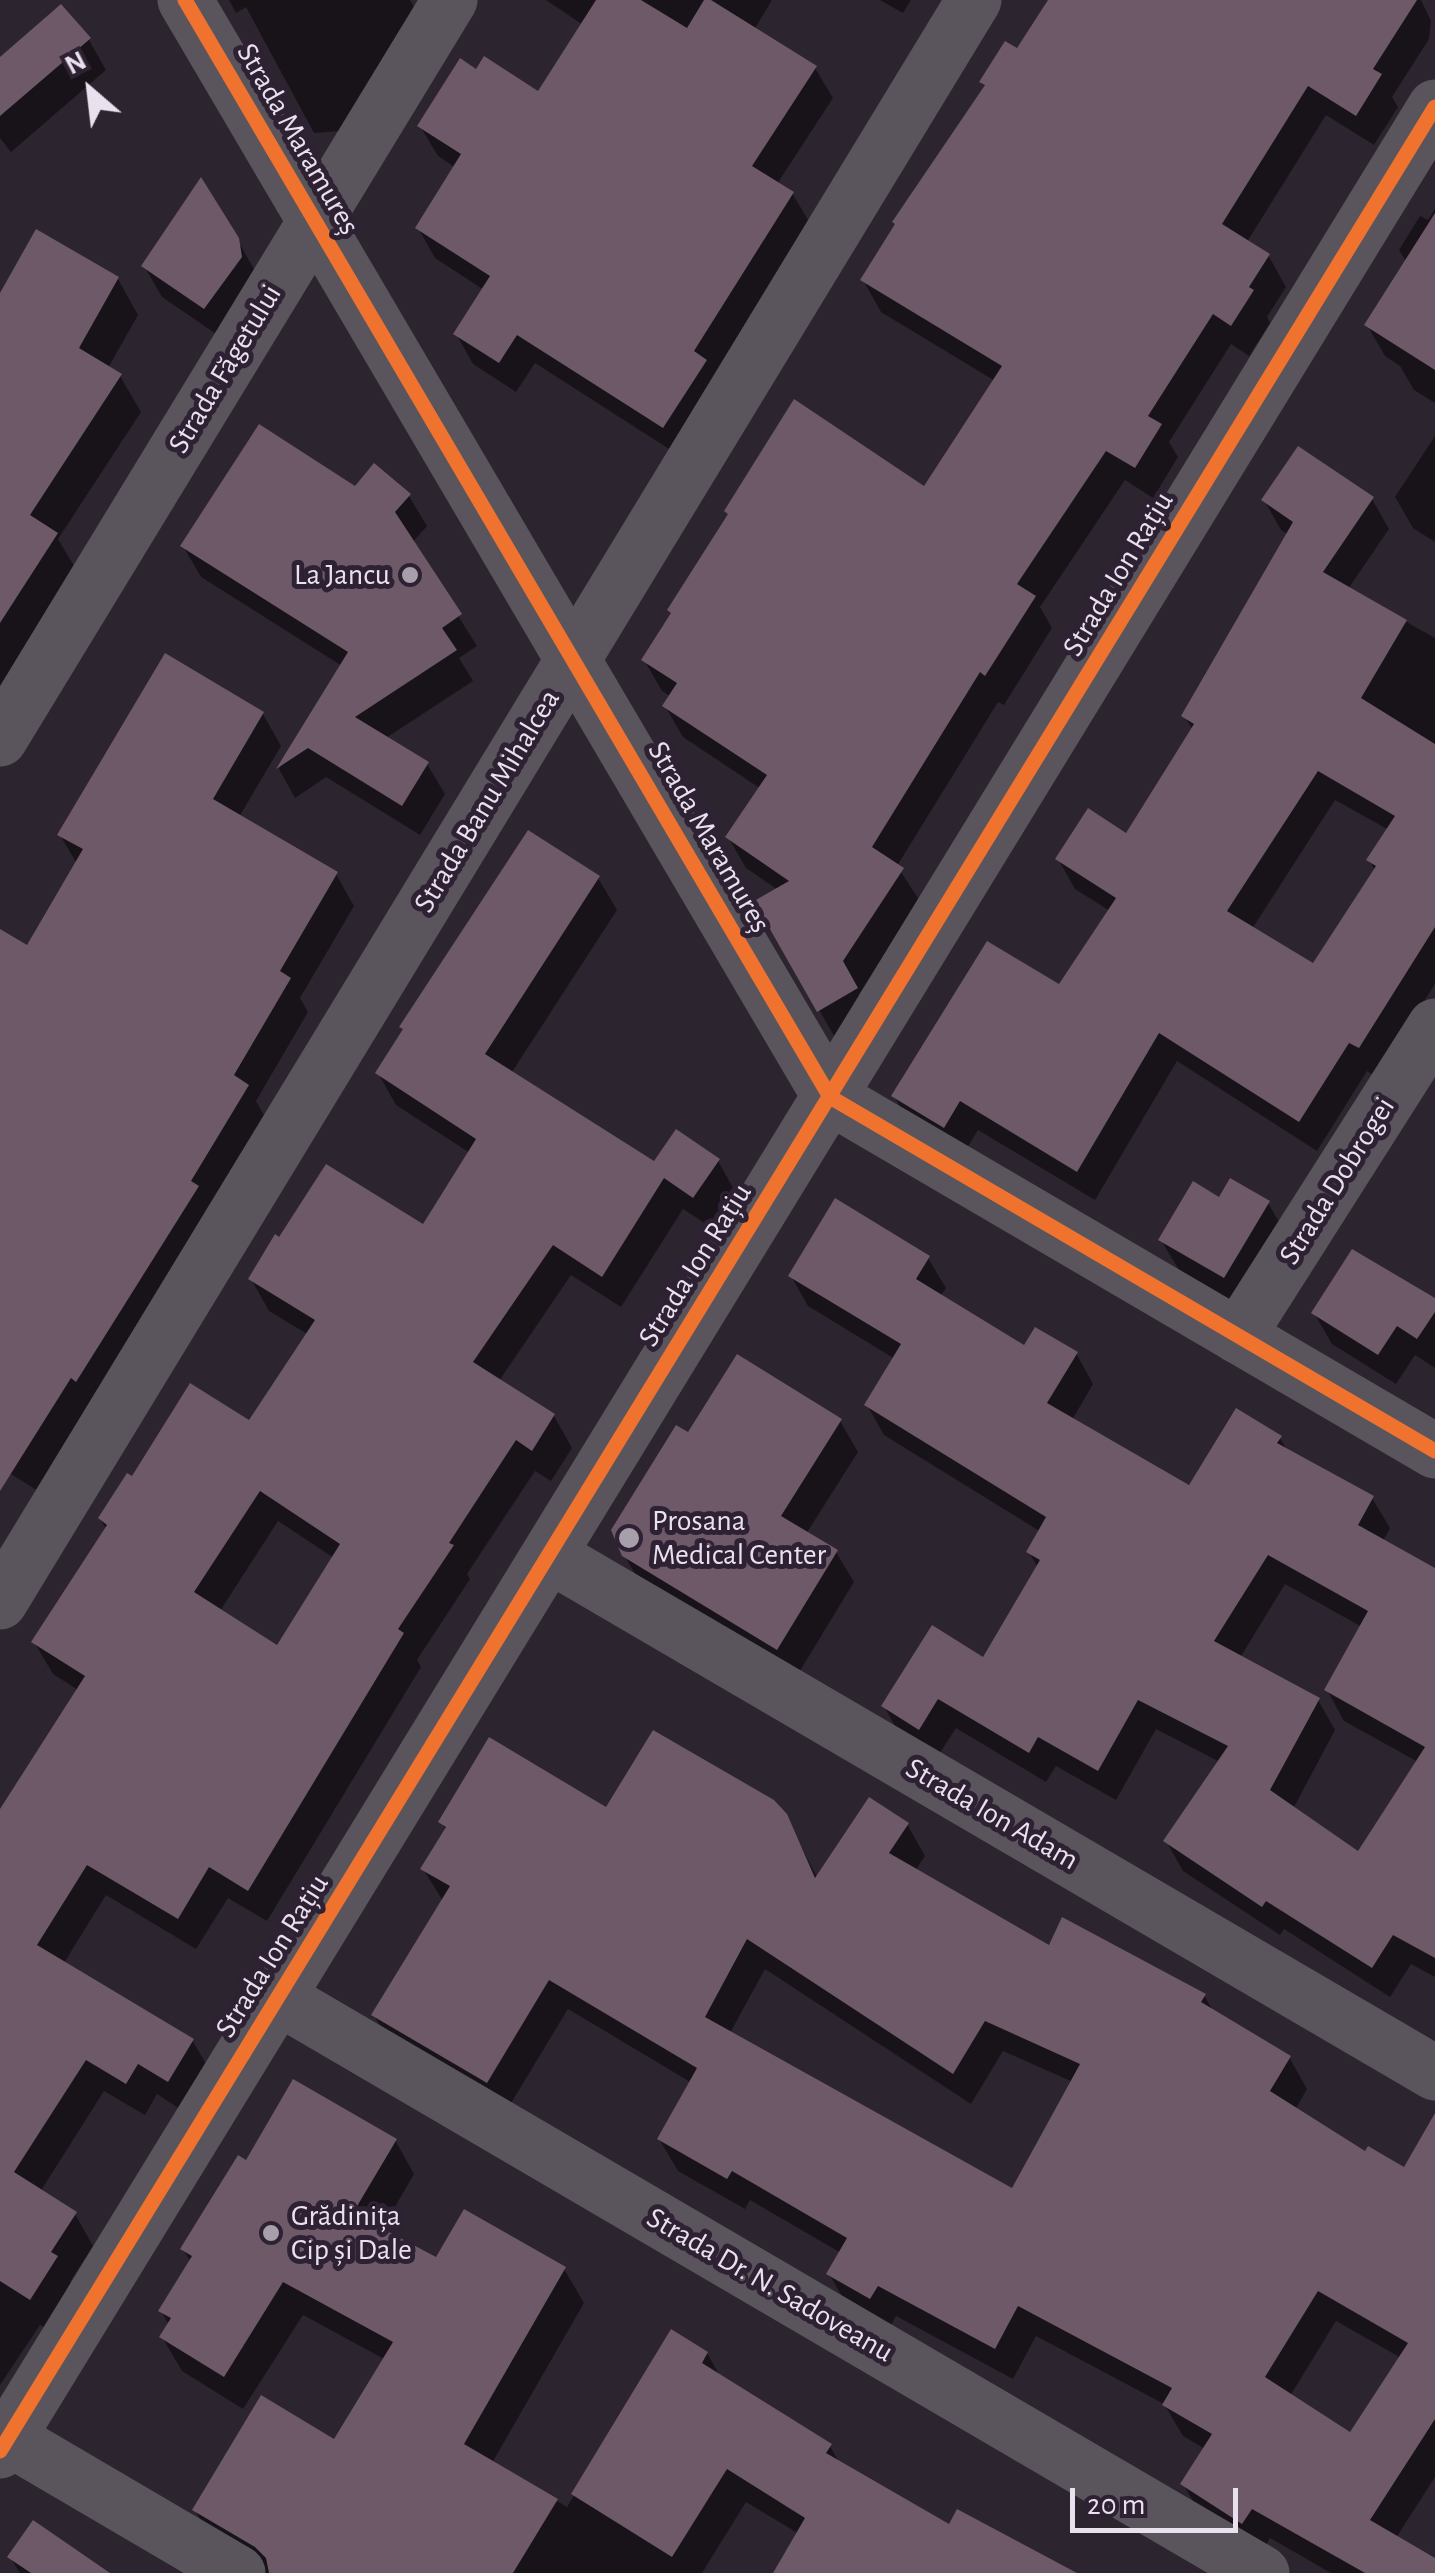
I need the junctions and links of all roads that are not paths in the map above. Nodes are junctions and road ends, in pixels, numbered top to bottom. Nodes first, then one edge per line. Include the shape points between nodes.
1 (185, 0) edge
2 (450, 0) edge
3 (974, 0) edge
4 (1435, 107) edge
5 (315, 222) junction
6 (573, 660) junction
7 (0, 739) edge
8 (1435, 1026) edge
9 (830, 1097) junction
10 (1238, 1336) junction
11 (1435, 1452) edge
12 (550, 1555) junction
13 (0, 1602) edge
14 (278, 1998) junction
15 (1435, 2074) edge
16 (4, 2444) edge
17 (238, 2573) edge
18 (1262, 2573) edge

1 - 5 street, Strada Maramureș
2 - 5 street, Strada Făgetului
3 - 6 street, Strada Banu Mihalcea
4 - 9 street, Strada Ion Rațiu
5 - 6 street, Strada Maramureș
5 - 7 street, Strada Făgetului
6 - 9 street, Strada Maramureș
6 - 13 street, Strada Banu Mihalcea
8 - 10 street, Strada Dobrogei
9 - 10 street, Strada Maramureș
9 - 12 street, Strada Ion Rațiu
10 - 11 street, Strada Maramureș
12 - 14 street, Strada Ion Rațiu
12 - 15 street, Strada Ion Adam
14 - 16 street, Strada Ion Rațiu
14 - 18 street, Strada Dr. N. Sadoveanu
16 - 17 street

